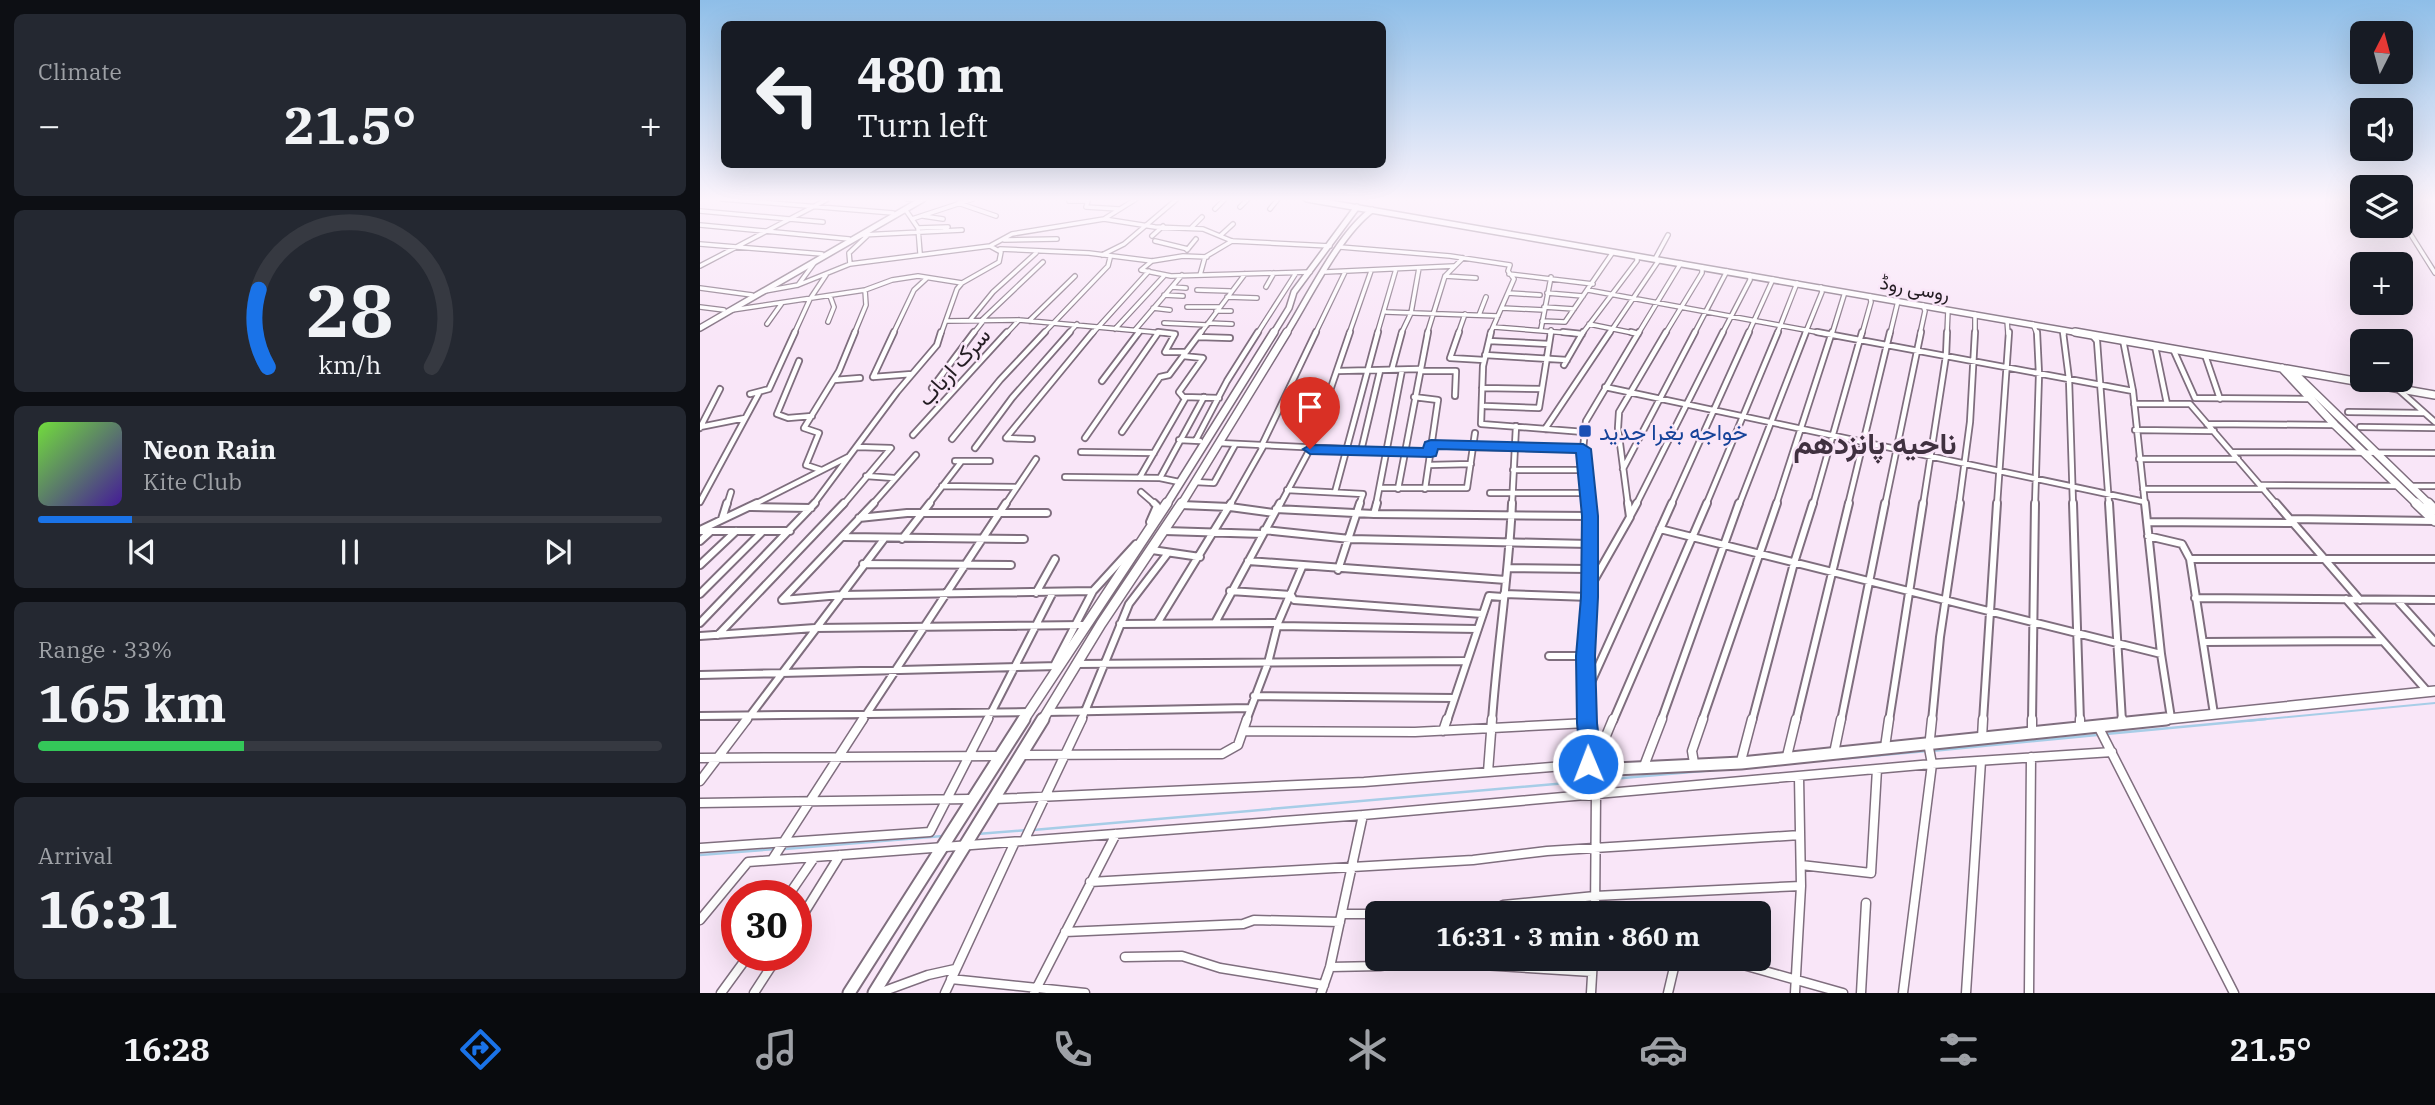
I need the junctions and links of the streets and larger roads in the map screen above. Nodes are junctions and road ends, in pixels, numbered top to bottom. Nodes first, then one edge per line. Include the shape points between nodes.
1 (717, 245) edge
2 (742, 245) edge
3 (839, 245) edge
4 (844, 245) edge
5 (856, 245) edge
6 (919, 245) edge
7 (1121, 245) edge
8 (1176, 245) edge
9 (1191, 245) edge
10 (1222, 245) edge
11 (1321, 245) edge
12 (1581, 245) edge
13 (1664, 245) edge
14 (2418, 245) edge
15 (990, 246) joint
16 (1335, 246) junction
17 (739, 247) junction
18 (1000, 249) junction
19 (1188, 249) junction
20 (1614, 251) junction
21 (920, 253) junction
22 (1036, 253) junction
23 (1101, 256) junction
24 (1183, 256) junction
25 (1637, 256) junction
26 (1207, 257) junction
27 (1110, 258) junction
28 (1462, 258) junction
29 (1657, 259) junction
30 (815, 260) junction
31 (1026, 261) junction
32 (1152, 261) junction
33 (1681, 263) junction
34 (850, 264) junction
35 (701, 265) edge
36 (1454, 267) junction
37 (1702, 267) junction
38 (1419, 268) junction
39 (1396, 269) junction
40 (1149, 271) junction
41 (1371, 271) junction
42 (1727, 271) junction
43 (1310, 272) junction
44 (1325, 272) junction
45 (1345, 272) junction
46 (1274, 273) junction
47 (1296, 273) junction
48 (2435, 273) edge
49 (1245, 274) junction
50 (1509, 274) junction
51 (826, 275) junction
52 (1182, 275) junction
53 (1199, 275) junction
54 (1750, 275) junction
55 (1075, 276) dead end
56 (1164, 276) junction
57 (1445, 276) junction
58 (927, 278) junction
59 (1476, 278) dead end
60 (1551, 278) junction
61 (1773, 279) junction
62 (962, 283) junction
63 (1797, 283) junction
64 (1592, 284) junction
65 (798, 285) junction
66 (1171, 287) junction
67 (1266, 287) dead end
68 (1821, 287) junction
69 (700, 288) edge
70 (1186, 288) dead end
71 (865, 290) junction
72 (1197, 290) dead end
73 (1588, 290) junction
74 (764, 291) junction
75 (1845, 292) junction
76 (1508, 293) junction
77 (1547, 293) junction
78 (1228, 294) junction
79 (1612, 294) junction
80 (752, 295) junction
81 (1540, 295) dead end
82 (830, 296) junction
83 (1164, 296) junction
84 (1183, 296) dead end
85 (1486, 296) dead end
86 (1583, 296) junction
87 (1870, 296) junction
88 (1257, 298) dead end
89 (1635, 298) junction
90 (810, 299) junction
91 (1898, 300) junction
92 (782, 303) junction
93 (1657, 303) junction
94 (1923, 305) junction
95 (700, 307) edge
96 (1188, 307) dead end
97 (1153, 308) junction
98 (1502, 308) junction
99 (1680, 308) junction
100 (1218, 309) junction
101 (1544, 309) junction
102 (1574, 309) junction
103 (727, 310) junction
104 (1170, 310) dead end
105 (1948, 310) junction
106 (1231, 311) dead end
107 (1386, 312) junction
108 (1434, 312) junction
109 (1411, 313) junction
110 (1707, 313) junction
111 (1465, 314) junction
112 (1975, 314) junction
113 (1479, 315) junction
114 (1498, 316) junction
115 (1731, 316) junction
116 (971, 319) junction
117 (983, 320) junction
118 (1019, 320) junction
119 (1756, 320) junction
120 (2007, 320) junction
121 (946, 321) junction
122 (1030, 321) junction
123 (1542, 321) junction
124 (1053, 322) junction
125 (828, 323) dead end
126 (1164, 323) dead end
127 (767, 324) dead end
128 (1077, 324) junction
129 (1207, 324) junction
130 (1232, 324) dead end
131 (1589, 324) junction
132 (2033, 324) junction
133 (1781, 325) junction
134 (700, 326) edge
135 (1097, 327) junction
136 (1494, 327) junction
137 (1115, 329) junction
138 (1541, 329) junction
139 (1138, 330) junction
140 (1551, 330) junction
141 (1614, 330) junction
142 (1807, 330) junction
143 (2063, 330) junction
144 (1158, 333) junction
145 (1582, 334) junction
146 (1638, 334) junction
147 (1833, 335) junction
148 (2092, 335) junction
149 (1198, 337) junction
150 (1230, 338) dead end
151 (1860, 340) junction
152 (2123, 340) junction
153 (1489, 341) junction
154 (1549, 344) junction
155 (1888, 345) junction
156 (2155, 346) junction
157 (2173, 349) junction
158 (1916, 351) junction
159 (1184, 354) junction
160 (2205, 355) junction
161 (1946, 356) junction
162 (1484, 358) junction
163 (1546, 358) junction
164 (799, 361) dead end
165 (1976, 362) junction
166 (2007, 367) junction
167 (1252, 368) junction
168 (1266, 368) junction
169 (2282, 368) junction
170 (1392, 369) junction
171 (1402, 370) junction
172 (1420, 370) junction
173 (2291, 370) junction
174 (1338, 371) junction
175 (1367, 371) junction
176 (1380, 371) junction
177 (912, 374) junction
178 (2039, 374) junction
179 (860, 378) dead end
180 (2068, 379) junction
181 (834, 380) junction
182 (2350, 380) edge
183 (1102, 381) dead end
184 (2100, 385) junction
185 (1605, 387) junction
186 (932, 388) dead end
187 (1482, 388) junction
188 (720, 389) dead end
189 (1542, 389) junction
190 (2133, 391) junction
191 (2413, 391) edge
192 (1631, 392) junction
193 (2401, 392) edge
194 (759, 393) junction
195 (750, 394) dead end
196 (2435, 395) edge
197 (1455, 396) dead end
198 (1183, 397) junction
199 (1204, 397) junction
200 (1414, 397) junction
201 (1219, 398) junction
202 (1658, 398) junction
203 (2220, 399) junction
204 (2309, 399) junction
205 (1686, 404) junction
206 (2134, 404) junction
207 (2167, 404) junction
208 (1485, 406) junction
209 (1714, 410) junction
210 (2348, 412) dead end
211 (2424, 412) junction
212 (812, 416) junction
213 (1745, 416) junction
214 (746, 418) junction
215 (1770, 422) junction
216 (2435, 422) edge
217 (2207, 424) junction
218 (2335, 425) junction
219 (1517, 426) junction
220 (700, 427) edge
221 (2360, 427) dead end
222 (2435, 428) edge
223 (1545, 429) junction
224 (1802, 429) junction
225 (2135, 430) junction
226 (2214, 431) junction
227 (1122, 432) dead end
228 (1584, 432) junction
229 (1475, 433) dead end
230 (913, 435) dead end
231 (1832, 435) junction
232 (1085, 438) dead end
233 (952, 439) dead end
234 (1032, 439) dead end
235 (1179, 440) junction
236 (1201, 441) junction
237 (1862, 442) junction
238 (1219, 443) junction
239 (1235, 445) junction
240 (1431, 445) junction
241 (1474, 446) junction
242 (857, 447) junction
243 (1262, 447) junction
244 (975, 448) dead end
245 (1896, 448) junction
246 (1310, 449) junction
247 (1514, 449) junction
248 (1583, 449) junction
249 (1348, 451) junction
250 (1361, 451) junction
251 (1388, 451) junction
252 (1081, 452) dead end
253 (1405, 452) junction
254 (2232, 452) junction
255 (2364, 452) junction
256 (2373, 452) junction
257 (1154, 453) junction
258 (1431, 453) junction
259 (2435, 453) edge
260 (850, 455) junction
261 (916, 455) dead end
262 (1929, 456) junction
263 (1036, 459) dead end
264 (2139, 459) junction
265 (2238, 459) junction
266 (990, 461) dead end
267 (1471, 464) junction
268 (1964, 464) junction
269 (1429, 465) junction
270 (1623, 469) junction
271 (821, 470) junction
272 (1513, 470) junction
273 (1586, 470) junction
274 (1998, 471) junction
275 (866, 476) junction
276 (1065, 477) dead end
277 (895, 478) junction
278 (1140, 478) junction
279 (1160, 478) junction
280 (2035, 478) junction
281 (1179, 482) junction
282 (1195, 482) junction
283 (942, 486) junction
284 (2071, 486) junction
285 (2399, 486) junction
286 (2409, 486) junction
287 (2435, 486) edge
288 (1017, 487) junction
289 (2262, 487) junction
290 (1381, 488) junction
291 (1398, 489) junction
292 (1425, 489) junction
293 (2143, 489) junction
294 (1287, 490) junction
295 (731, 492) dead end
296 (1142, 492) dead end
297 (1335, 492) junction
298 (1490, 493) dead end
299 (1588, 493) junction
300 (1514, 494) junction
301 (2109, 495) junction
302 (700, 502) edge
303 (2145, 502) junction
304 (1181, 505) junction
305 (748, 507) junction
306 (1230, 507) junction
307 (811, 508) junction
308 (2435, 510) edge
309 (1275, 511) junction
310 (922, 513) junction
311 (999, 513) junction
312 (1047, 513) dead end
313 (1359, 513) junction
314 (1374, 514) junction
315 (1511, 516) junction
316 (1590, 516) junction
317 (1630, 517) junction
318 (859, 518) junction
319 (722, 519) junction
320 (2292, 521) junction
321 (2435, 521) edge
322 (2147, 522) junction
323 (1660, 528) junction
324 (700, 530) edge
325 (711, 531) junction
326 (736, 531) junction
327 (790, 531) junction
328 (1165, 531) junction
329 (1214, 531) junction
330 (762, 532) junction
331 (1263, 532) junction
332 (2148, 536) junction
333 (844, 537) junction
334 (1692, 537) junction
335 (884, 539) junction
336 (902, 539) junction
337 (984, 539) junction
338 (1024, 539) dead end
339 (1350, 539) junction
340 (700, 541) edge
341 (1511, 543) junction
342 (1590, 544) junction
343 (1723, 545) junction
344 (1152, 550) junction
345 (1168, 553) junction
346 (1758, 554) junction
347 (1200, 557) junction
348 (1055, 559) dead end
349 (2190, 559) junction
350 (2324, 559) junction
351 (2435, 559) edge
352 (1248, 561) junction
353 (1794, 563) junction
354 (863, 564) junction
355 (700, 565) edge
356 (1011, 565) dead end
357 (965, 566) junction
358 (1302, 567) junction
359 (1509, 568) junction
360 (1589, 569) junction
361 (1338, 570) junction
362 (1833, 572) junction
363 (1506, 580) junction
364 (1869, 582) junction
365 (1588, 590) junction
366 (1093, 592) junction
367 (1230, 592) junction
368 (1908, 592) junction
369 (948, 593) junction
370 (1036, 593) junction
371 (1052, 593) junction
372 (700, 594) edge
373 (841, 595) junction
374 (1291, 595) junction
375 (1503, 595) junction
376 (1590, 597) junction
377 (2195, 598) junction
378 (2346, 599) junction
379 (2360, 600) junction
380 (2435, 600) edge
381 (1945, 601) junction
382 (2398, 601) junction
383 (1991, 613) junction
384 (1482, 614) junction
385 (1158, 622) junction
386 (700, 623) edge
387 (1215, 623) junction
388 (1120, 624) junction
389 (2033, 624) junction
390 (1079, 625) junction
391 (1277, 625) junction
392 (1034, 626) junction
393 (923, 627) junction
394 (815, 628) junction
395 (1478, 629) junction
396 (2076, 634) junction
397 (718, 635) junction
398 (700, 636) edge
399 (2382, 640) junction
400 (2203, 642) junction
401 (2435, 642) edge
402 (2119, 644) junction
403 (2161, 654) junction
404 (1549, 656) dead end
405 (1585, 656) junction
406 (1465, 661) junction
407 (1268, 663) junction
408 (1076, 664) junction
409 (1105, 664) junction
410 (1015, 666) junction
411 (1056, 666) junction
412 (897, 669) junction
413 (785, 671) junction
414 (700, 675) edge
415 (1587, 691) junction
416 (2431, 691) edge
417 (1254, 696) junction
418 (1454, 698) junction
419 (1249, 708) junction
420 (991, 712) junction
421 (1031, 712) junction
422 (1047, 712) junction
423 (1085, 712) junction
424 (869, 713) junction
425 (2214, 714) junction
426 (751, 715) junction
427 (700, 716) edge
428 (2171, 718) junction
429 (2122, 722) junction
430 (1587, 723) junction
431 (2080, 727) junction
432 (2098, 727) junction
433 (1243, 731) junction
434 (1443, 731) junction
435 (1491, 731) junction
436 (2032, 734) junction
437 (1982, 739) junction
438 (1885, 747) junction
439 (1930, 748) junction
440 (2111, 749) junction
441 (1834, 753) junction
442 (1067, 754) junction
443 (970, 755) junction
444 (1020, 755) junction
445 (841, 756) junction
446 (1003, 756) junction
447 (1787, 757) junction
448 (2031, 757) junction
449 (700, 758) edge
450 (718, 758) junction
451 (1589, 760) junction
452 (1981, 761) junction
453 (1741, 763) junction
454 (1932, 764) junction
455 (1695, 766) junction
456 (1643, 767) junction
457 (1877, 769) junction
458 (1488, 772) junction
459 (1799, 777) junction
460 (700, 781) edge
461 (1596, 794) junction
462 (1047, 797) junction
463 (974, 799) junction
464 (993, 799) junction
465 (948, 800) junction
466 (811, 802) junction
467 (700, 803) edge
468 (1363, 815) junction
469 (962, 818) junction
470 (978, 824) junction
471 (1116, 834) junction
472 (1800, 835) junction
473 (1020, 842) junction
474 (964, 846) junction
475 (943, 847) junction
476 (700, 848) edge
477 (1596, 848) junction
478 (778, 851) junction
479 (841, 855) junction
480 (814, 858) junction
481 (935, 860) junction
482 (954, 862) junction
483 (1801, 865) junction
484 (1350, 868) junction
485 (799, 880) edge
486 (1090, 882) junction
487 (1801, 886) junction
488 (1595, 896) junction
489 (812, 901) edge
490 (1544, 901) edge
491 (1595, 901) edge
492 (1866, 903) dead end
493 (1365, 915) edge
494 (1341, 918) junction
495 (700, 920) edge
496 (1065, 932) junction
497 (1125, 957) dead end
498 (1330, 967) junction
499 (955, 970) junction
500 (737, 971) edge
501 (768, 971) edge
502 (1673, 971) edge
503 (1763, 971) edge
504 (1592, 972) joint
505 (951, 979) junction
506 (1797, 981) junction
507 (1036, 989) edge
508 (1322, 989) edge
509 (721, 993) edge
510 (754, 993) edge
511 (849, 993) edge
512 (874, 993) edge
513 (879, 993) edge
514 (945, 993) edge
515 (1085, 993) edge
516 (1591, 993) edge
517 (1668, 993) edge
518 (1795, 993) edge
519 (1843, 993) edge
520 (1861, 993) edge
521 (1903, 993) edge
522 (1966, 993) edge
523 (2029, 993) edge
524 (2234, 993) edge

1 - 17 street
2 - 17 street
3 - 30 street
4 - 30 street
5 - 34 street via 849,253
6 - 21 street
7 - 23 street
8 - 19 street
9 - 19 street
10 - 26 street
11 - 16 street
12 - 20 street, روسی روڈ
13 - 29 street
14 - 48 street
15 - 18 street
15 - 21 street
16 - 28 street
16 - 43 street
16 - 44 street
17 - 30 street
17 - 35 street
18 - 22 street
18 - 62 street via 999,262
19 - 24 street
20 - 25 street, روسی روڈ
20 - 64 street
21 - 34 street
22 - 23 street
22 - 31 street
23 - 27 street
24 - 26 street
24 - 32 street
25 - 29 street, روسی روڈ
25 - 79 street
26 - 53 street
27 - 32 street
27 - 124 street via 1108,266
28 - 36 street
28 - 50 street via 1510,265
29 - 33 street, روسی روڈ
29 - 89 street
30 - 65 street
30 - 74 street
30 - 80 street
31 - 116 street
31 - 117 street via 1043,262
32 - 40 street via 1141,270
33 - 37 street, روسی روڈ
33 - 93 street
34 - 51 street
36 - 38 street
36 - 57 street
37 - 42 street, روسی روڈ
37 - 99 street
38 - 39 street
38 - 109 street
39 - 41 street
39 - 107 street
40 - 56 street
40 - 135 street
41 - 45 street
41 - 174 street
42 - 54 street, روسی روڈ
42 - 110 street
43 - 47 street
43 - 167 street
44 - 45 street
44 - 168 street
45 - 243 street
46 - 47 street
46 - 49 street
46 - 67 street
47 - 201 street via 1258,328
49 - 53 street
49 - 78 street
50 - 60 street
50 - 76 street via 1514,279
51 - 65 street
51 - 90 street
52 - 53 street
52 - 56 street
52 - 66 street
54 - 61 street, روسی روڈ
54 - 115 street
55 - 122 street
56 - 137 street
57 - 59 street
57 - 108 street
58 - 62 street
58 - 71 street via 892,279
58 - 177 street via 914,290 873,377
60 - 64 street
60 - 77 street
61 - 63 street, روسی روڈ
61 - 119 street
62 - 121 street
63 - 68 street, روسی روڈ
63 - 133 street
64 - 73 street
65 - 74 street
66 - 70 street
66 - 83 street
68 - 75 street, روسی روڈ
68 - 142 street
69 - 80 street
71 - 82 street
71 - 181 street via 866,305
72 - 78 street
73 - 79 street
73 - 86 street
74 - 103 street
75 - 87 street, روسی روڈ
75 - 147 street
76 - 81 street
76 - 98 street
77 - 86 street
77 - 101 street
78 - 88 street
78 - 100 street
79 - 89 street
79 - 131 street
80 - 103 street
82 - 90 street
82 - 125 street via 834,307
83 - 84 street
83 - 97 street
85 - 113 street
86 - 102 street
87 - 91 street, روسی روڈ
87 - 151 street
89 - 93 street
89 - 141 street
90 - 92 street
90 - 194 street via 769,389
91 - 94 street, روسی روڈ
91 - 155 street
92 - 103 street
92 - 127 street
93 - 99 street
93 - 146 street
94 - 105 street, روسی روڈ
94 - 158 street via 1926,311
95 - 103 street
96 - 100 street
97 - 104 street
97 - 139 street
98 - 101 street
98 - 114 street
99 - 110 street
99 - 192 street
100 - 106 street
100 - 129 street
101 - 102 street
101 - 123 street
102 - 123 street via 1565,322
103 - 134 street
105 - 112 street, روسی روڈ
105 - 161 street
107 - 109 street
107 - 175 street
108 - 109 street
108 - 111 street
108 - 172 street
109 - 170 street
110 - 115 street
110 - 202 street
111 - 113 street
111 - 162 street via 1450,358
112 - 120 street, روسی روڈ
112 - 165 street
113 - 114 street
114 - 136 street
115 - 119 street
115 - 205 street
116 - 117 street
116 - 121 street
117 - 118 street
117 - 186 street
118 - 122 street
118 - 230 street, سرک ارباب
119 - 133 street
119 - 209 street
120 - 132 street, روسی روڈ
120 - 166 street
121 - 177 street via 936,345
122 - 124 street
123 - 138 street
124 - 128 street
124 - 233 street
126 - 129 street
128 - 135 street
128 - 244 street
129 - 130 street
129 - 149 street
131 - 141 street
131 - 145 street
132 - 143 street, روسی روڈ
132 - 178 street
133 - 142 street
133 - 213 street
135 - 137 street
135 - 234 street via 1006,439
136 - 138 street
136 - 153 street
137 - 139 street
138 - 140 street
139 - 144 street
139 - 183 street
140 - 145 street
140 - 154 street
141 - 146 street
141 - 223 street
142 - 147 street
142 - 215 street
143 - 148 street, روسی روڈ
143 - 180 street
144 - 159 street via 1176,334 1165,352
144 - 232 street
145 - 163 street via 1566,362
146 - 185 street
147 - 151 street
147 - 224 street
148 - 152 street, روسی روڈ
148 - 184 street via 2098,341
149 - 150 street
149 - 159 street
151 - 155 street
151 - 231 street
152 - 156 street, روسی روڈ
152 - 190 street
153 - 154 street
153 - 162 street
154 - 163 street
155 - 158 street
155 - 237 street
156 - 157 street, روسی روڈ
156 - 207 street
157 - 160 street, روسی روڈ
157 - 203 street via 2195,398
158 - 161 street
158 - 245 street
159 - 198 street via 1203,358 1180,392
159 - 227 street via 1169,375 1160,377
160 - 169 street, روسی روڈ
160 - 203 street
161 - 165 street
161 - 262 street
162 - 163 street
162 - 187 street
163 - 189 street
164 - 212 street via 777,414
165 - 166 street
165 - 268 street
166 - 178 street
166 - 274 street
167 - 168 street
167 - 236 street
168 - 238 street
169 - 173 street, روسی روڈ
169 - 204 street
170 - 171 street
170 - 176 street
171 - 172 street
171 - 251 street
172 - 197 street via 1456,371
172 - 200 street
173 - 182 street, روسی روڈ
173 - 256 street
174 - 175 street
174 - 246 street
175 - 176 street
175 - 249 street
176 - 250 street
177 - 242 street
178 - 180 street
178 - 280 street
179 - 181 street
180 - 184 street
180 - 284 street
181 - 212 street
184 - 190 street
184 - 301 street
185 - 192 street
185 - 228 street
187 - 189 street
187 - 208 street
188 - 220 street
189 - 208 street via 1539,408
190 - 206 street
191 - 196 street, روسی روڈ
192 - 202 street
192 - 270 street via 1618,420
193 - 211 street
194 - 195 street
194 - 214 street
198 - 199 street
198 - 257 street
199 - 201 street
199 - 235 street
200 - 240 street via 1438,400
200 - 253 street
201 - 236 street
202 - 205 street
202 - 270 street
203 - 204 street
204 - 218 street
205 - 209 street
205 - 317 street
206 - 207 street
206 - 225 street
207 - 217 street via 2190,404
208 - 219 street via 1481,424
209 - 213 street
209 - 323 street
210 - 211 street
211 - 216 street
212 - 271 street via 804,428 819,433 806,465
213 - 215 street
213 - 334 street
214 - 220 street
214 - 302 street
215 - 224 street
215 - 343 street
217 - 218 street
217 - 226 street
218 - 255 street
219 - 223 street
219 - 247 street
221 - 222 street
223 - 228 street
224 - 231 street
224 - 346 street
225 - 226 street
225 - 264 street
226 - 254 street
228 - 248 street
229 - 241 street
231 - 237 street
231 - 353 street
235 - 236 street
235 - 279 street
236 - 281 street
237 - 245 street
237 - 362 street
238 - 239 street
238 - 282 street
239 - 243 street
239 - 282 street via 1214,483
240 - 241 street
240 - 258 street
241 - 247 street
241 - 267 street
242 - 260 street
242 - 275 street via 891,448
243 - 246 street
243 - 306 street
245 - 262 street
245 - 364 street
246 - 249 street
246 - 294 street
247 - 248 street
247 - 272 street
248 - 273 street
249 - 250 street
249 - 297 street
250 - 251 street
251 - 253 street
251 - 290 street
252 - 257 street
253 - 258 street
253 - 291 street
254 - 255 street
254 - 265 street
255 - 256 street
255 - 285 street
256 - 259 street
256 - 286 street
257 - 278 street
258 - 269 street
260 - 271 street
260 - 307 street
261 - 277 street
262 - 268 street
262 - 368 street
263 - 288 street
264 - 265 street
264 - 293 street
265 - 289 street
266 - 283 street via 958,462
267 - 269 street
267 - 292 street via 1467,488
268 - 274 street
268 - 381 street
269 - 292 street
270 - 317 street
271 - 305 street
272 - 273 street
272 - 300 street
273 - 299 street
274 - 280 street
274 - 383 street
275 - 277 street
275 - 397 street
276 - 278 street
277 - 318 street
278 - 279 street
279 - 281 street
280 - 284 street
280 - 389 street
281 - 390 street via 1149,532
282 - 304 street
283 - 288 street
283 - 310 street
284 - 301 street
284 - 396 street
285 - 289 street
285 - 321 street
286 - 287 street
286 - 308 street
288 - 311 street
289 - 293 street
289 - 320 street
290 - 291 street
290 - 314 street
291 - 292 street
293 - 303 street
294 - 297 street
294 - 309 street
295 - 319 street
296 - 366 street via 1157,506 1146,532
297 - 313 street via 1363,494
298 - 300 street
299 - 300 street
299 - 316 street
300 - 315 street
301 - 303 street
301 - 402 street
303 - 322 street
304 - 306 street
304 - 328 street
305 - 307 street
305 - 319 street
306 - 309 street
306 - 329 street
307 - 327 street
309 - 313 street
309 - 331 street
310 - 311 street
310 - 318 street
310 - 336 street
311 - 312 street
311 - 337 street
313 - 314 street
313 - 339 street
314 - 315 street
315 - 316 street
315 - 341 street
316 - 342 street
317 - 365 street
318 - 333 street
319 - 324 street
320 - 321 street
320 - 322 street
320 - 350 street
322 - 332 street
323 - 334 street
323 - 415 street
324 - 325 street
325 - 326 street
325 - 340 street
326 - 330 street
326 - 355 street
327 - 330 street
327 - 386 street
328 - 329 street
328 - 344 street
329 - 331 street
329 - 347 street
330 - 372 street
331 - 339 street
331 - 352 street
332 - 349 street via 2182,544
332 - 403 street
333 - 335 street
333 - 373 street via 782,600
334 - 343 street
334 - 451 street via 1603,743
335 - 336 street
335 - 354 street
336 - 337 street
337 - 338 street
337 - 357 street
339 - 341 street
339 - 361 street
341 - 342 street
341 - 359 street
342 - 360 street
343 - 346 street
343 - 456 street
344 - 345 street
344 - 408 street
345 - 347 street
345 - 388 street via 1132,598
346 - 353 street
346 - 455 street via 1692,751
347 - 385 street
348 - 370 street
349 - 350 street
349 - 377 street
350 - 351 street
350 - 379 street
352 - 358 street
352 - 367 street
353 - 362 street
353 - 453 street
354 - 357 street
354 - 373 street
356 - 357 street
357 - 369 street
358 - 361 street
358 - 374 street
359 - 360 street
359 - 363 street
360 - 365 street
361 - 363 street
362 - 364 street
362 - 447 street
363 - 375 street
364 - 368 street
364 - 441 street
365 - 376 street
366 - 371 street
366 - 390 street
367 - 374 street
367 - 387 street
368 - 381 street
368 - 438 street
369 - 370 street
369 - 373 street
369 - 393 street
370 - 371 street
371 - 392 street
373 - 394 street
374 - 384 street via 1294,600
374 - 391 street
375 - 376 street
375 - 384 street via 1489,596
375 - 435 street
376 - 405 street
377 - 378 street
377 - 400 street
378 - 379 street
378 - 399 street
379 - 382 street
380 - 382 street
381 - 383 street
381 - 439 street
382 - 401 street
383 - 389 street
383 - 437 street
384 - 395 street
385 - 387 street
385 - 388 street
387 - 391 street
388 - 409 street
389 - 396 street
389 - 436 street
390 - 392 street
390 - 411 street
391 - 395 street
391 - 407 street
392 - 393 street
392 - 410 street
393 - 394 street
393 - 412 street
394 - 397 street
394 - 413 street
395 - 406 street
396 - 402 street
396 - 431 street
397 - 398 street
399 - 400 street
399 - 416 street
400 - 425 street
402 - 403 street
402 - 429 street
403 - 428 street
404 - 405 street
405 - 415 street
406 - 407 street
406 - 418 street
407 - 409 street
407 - 417 street
408 - 409 street
408 - 422 street
409 - 423 street
410 - 411 street
410 - 412 street
410 - 420 street
411 - 421 street
412 - 413 street
412 - 424 street
413 - 414 street
413 - 426 street
415 - 430 street
416 - 425 street
417 - 418 street
417 - 419 street
418 - 434 street
419 - 423 street
419 - 433 street
420 - 421 street
420 - 424 street
420 - 443 street
421 - 446 street
422 - 423 street
422 - 444 street
423 - 442 street
424 - 426 street
424 - 445 street
425 - 428 street
426 - 427 street
426 - 450 street
428 - 429 street
429 - 432 street
430 - 435 street
430 - 451 street
431 - 432 street
431 - 436 street
432 - 440 street
433 - 434 street
433 - 442 street via 1238,745 1222,754
434 - 435 street
435 - 458 street
436 - 437 street
437 - 439 street
438 - 439 street
438 - 441 street
439 - 454 street
440 - 448 street
440 - 524 street
441 - 447 street
442 - 444 street
442 - 462 street
443 - 445 street
443 - 446 street
443 - 465 street
444 - 464 street
445 - 450 street
445 - 466 street
446 - 463 street
447 - 453 street
448 - 452 street
448 - 523 street
449 - 450 street
450 - 460 street
451 - 456 street via 1615,769
451 - 458 street
452 - 454 street
452 - 522 street
453 - 455 street
454 - 457 street
454 - 521 street
455 - 456 street
457 - 459 street
457 - 483 street via 1871,873
458 - 462 street
459 - 461 street
459 - 472 street
461 - 468 street
461 - 477 street
462 - 464 street
462 - 473 street
463 - 465 street
463 - 469 street
464 - 470 street
465 - 466 street
465 - 478 street via 926,833
466 - 467 street
466 - 478 street
468 - 471 street
468 - 484 street
469 - 470 street via 967,827
469 - 475 street
470 - 474 street
471 - 473 street
471 - 486 street
472 - 477 street
472 - 483 street
473 - 474 street
473 - 499 street
474 - 475 street
474 - 482 street
475 - 479 street
475 - 481 street
476 - 478 street
477 - 484 street
477 - 488 street
478 - 480 street
478 - 495 street via 748,862
479 - 480 street
479 - 489 street
480 - 485 street
481 - 482 street via 949,854
481 - 511 street
482 - 512 street
483 - 487 street
484 - 486 street
484 - 494 street
486 - 496 street
487 - 488 street
487 - 506 street
488 - 490 street
488 - 491 street
492 - 520 street
493 - 494 street
494 - 496 street
494 - 498 street
496 - 507 street
497 - 508 street via 1182,957
498 - 504 street via 1418,961
498 - 508 street
499 - 505 street
499 - 513 street
500 - 509 street
501 - 510 street
502 - 517 street
503 - 506 street
504 - 516 street
505 - 507 street
505 - 514 street
506 - 518 street
506 - 519 street
507 - 515 street

